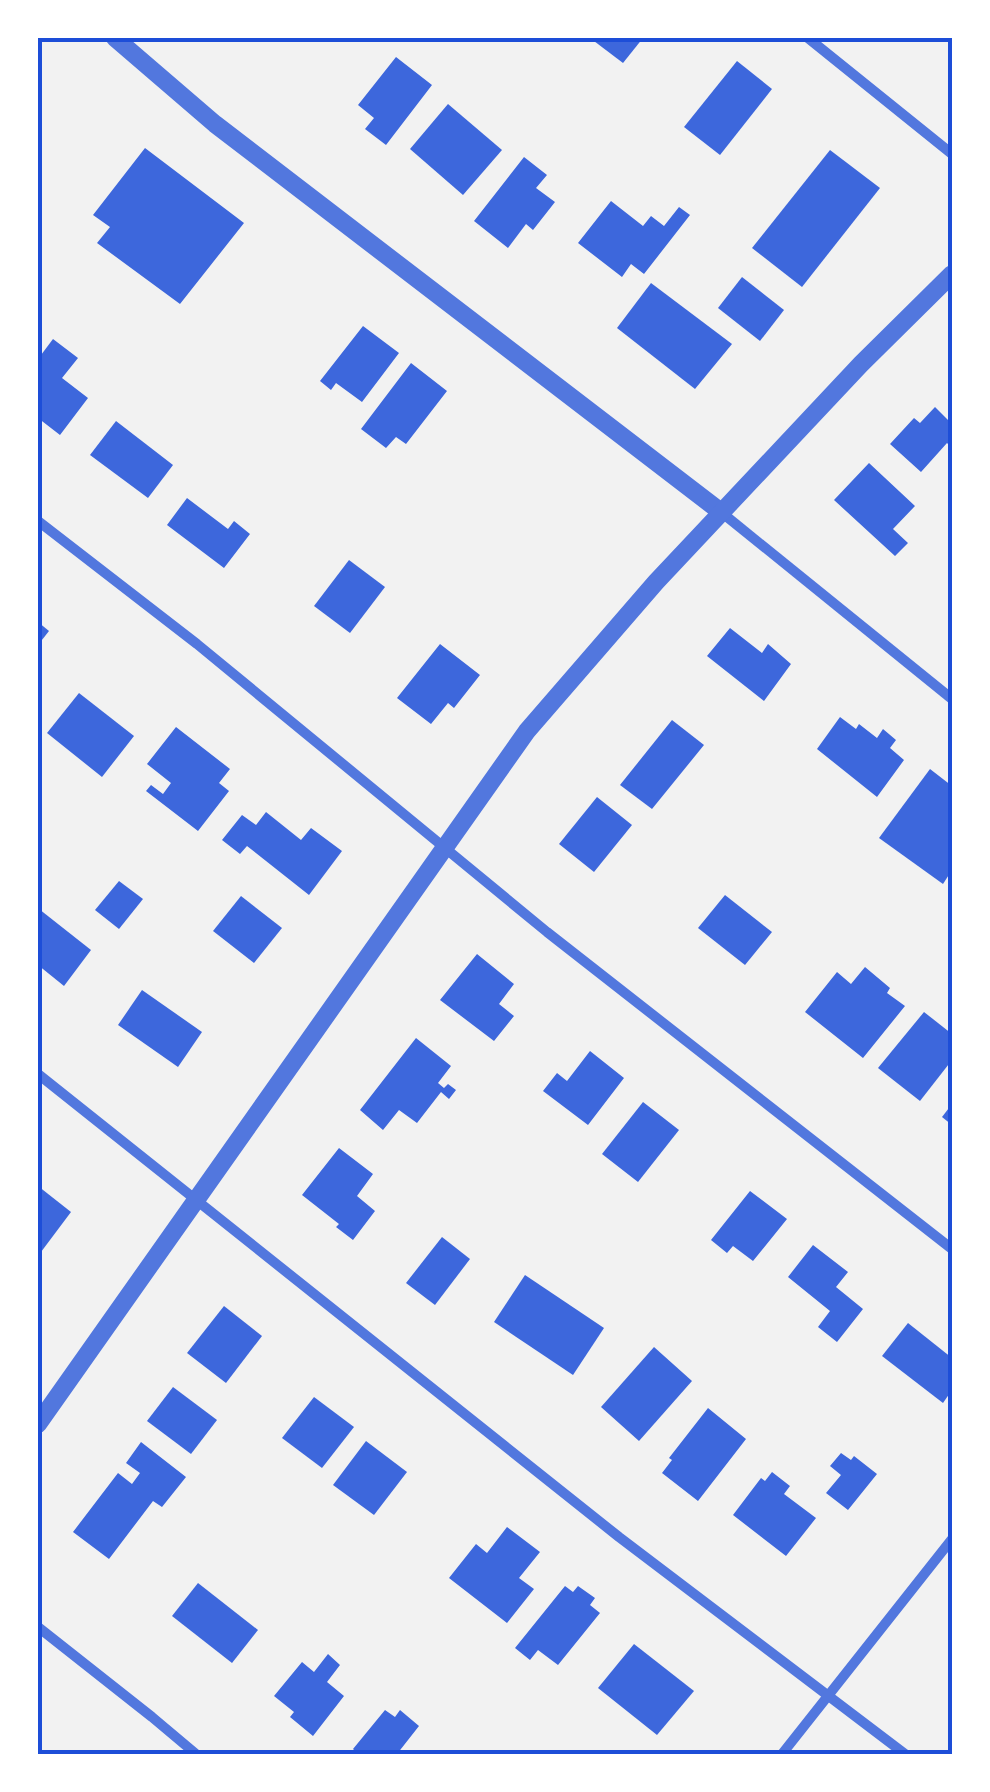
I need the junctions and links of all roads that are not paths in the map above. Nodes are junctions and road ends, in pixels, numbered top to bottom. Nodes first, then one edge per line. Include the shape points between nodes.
1 (808, 38) edge
2 (123, 41) edge
3 (952, 154) edge
4 (952, 274) edge
5 (722, 512) junction
6 (38, 522) edge
7 (952, 699) edge
8 (445, 848) junction
9 (38, 1074) edge
10 (195, 1200) junction
11 (952, 1249) edge
12 (38, 1424) edge
13 (952, 1539) edge
14 (38, 1627) edge
15 (830, 1696) junction
16 (196, 1754) edge
17 (782, 1754) edge
18 (905, 1754) edge

1 - 3 street
2 - 5 street via 215,124
4 - 5 street
5 - 7 street
5 - 8 street via 527,732
6 - 8 street
8 - 10 street
8 - 11 street
9 - 10 street
10 - 12 street
10 - 15 street
13 - 15 street
14 - 16 street
15 - 17 street
15 - 18 street

